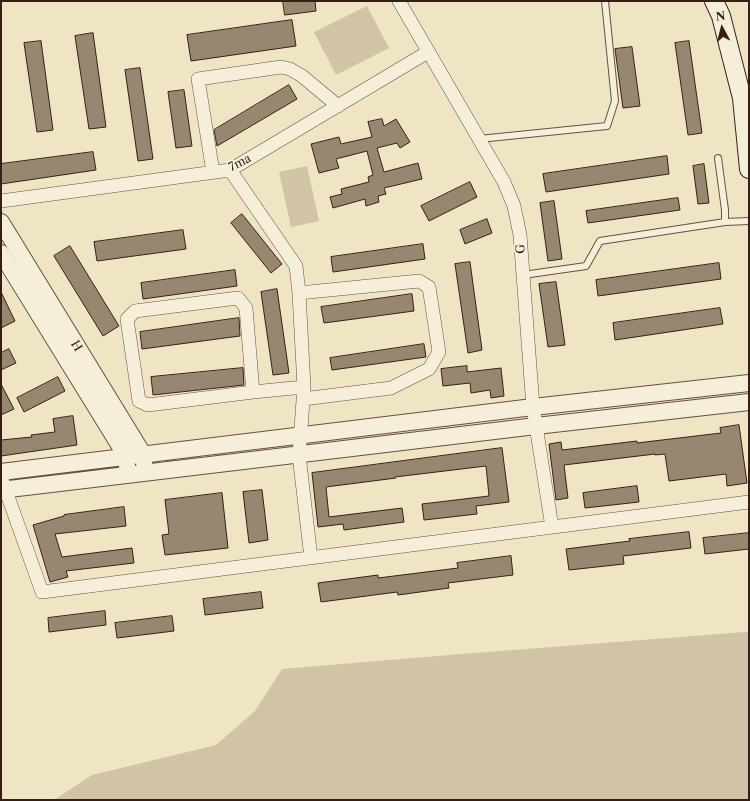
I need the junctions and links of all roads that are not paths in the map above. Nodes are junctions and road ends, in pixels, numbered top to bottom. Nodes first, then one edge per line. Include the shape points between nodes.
1 (398, 1) edge
2 (605, 1) edge
3 (714, 1) edge
4 (724, 1) edge
5 (428, 52) junction
6 (749, 82) edge
7 (338, 106) junction
8 (479, 139) junction
9 (718, 158) dead end
10 (749, 169) edge
11 (230, 170) junction
12 (213, 172) junction
13 (1, 201) edge
14 (749, 221) edge
15 (1, 222) edge
16 (725, 222) junction
17 (1, 253) edge
18 (523, 275) junction
19 (300, 293) junction
20 (749, 383) edge
21 (253, 392) junction
22 (303, 393) junction
23 (749, 402) edge
24 (534, 407) junction
25 (536, 426) junction
26 (300, 435) junction
27 (142, 454) junction
28 (299, 455) junction
29 (126, 456) junction
30 (1, 472) edge
31 (145, 472) junction
32 (129, 474) junction
33 (3, 486) edge
34 (749, 502) edge
35 (552, 527) junction
36 (311, 558) junction

1 - 5 street, G
2 - 8 lane via 615,101 607,126
3 - 10 main road via 721,16 742,98
4 - 6 main road via 730,12
5 - 7 street, 7ma
5 - 8 street, G
7 - 11 street, 7ma
7 - 12 street via 302,76 281,67 198,79
8 - 18 street, G via 504,182 514,206 520,235
9 - 16 lane
11 - 12 street, 7ma
11 - 19 street via 296,266
12 - 13 street, 7ma
14 - 16 lane
15 - 27 street, H
16 - 18 lane via 600,241 586,266
17 - 29 street, H
18 - 24 street, G
19 - 22 street
19 - 22 street via 419,281 429,287 439,352 429,369 391,388
20 - 24 street
21 - 21 street via 246,308 238,298 135,311 128,319 139,401 148,405
21 - 22 street
22 - 26 street
23 - 25 street
24 - 25 street, G
24 - 26 street
25 - 28 street
25 - 35 street, G
26 - 27 street
26 - 28 street
27 - 29 street
27 - 31 street, H
28 - 31 street
28 - 36 street
29 - 30 street
29 - 32 street, H
31 - 32 street
32 - 33 street
33 - 36 street via 42,592
34 - 35 street
35 - 36 street

